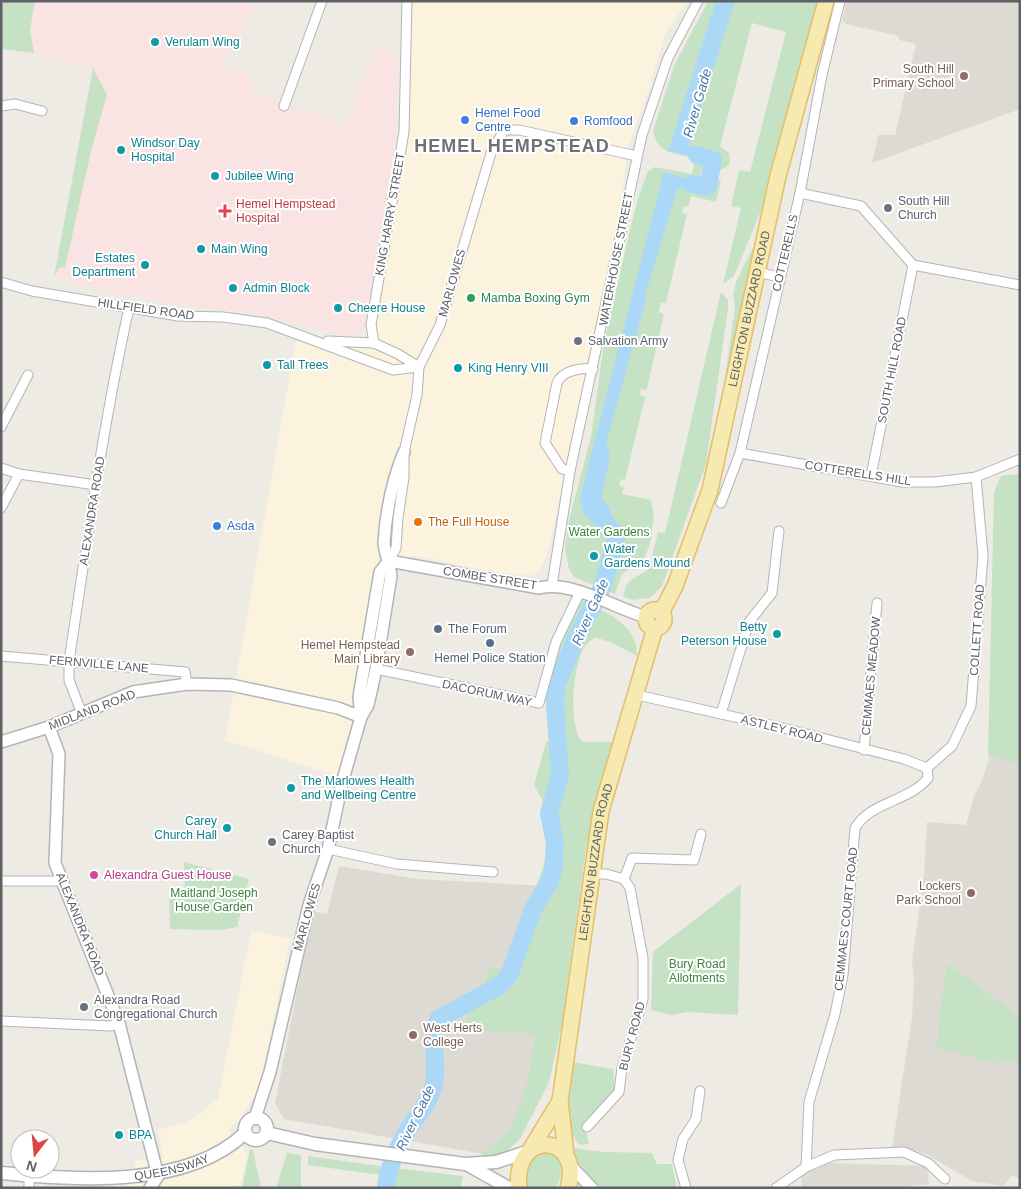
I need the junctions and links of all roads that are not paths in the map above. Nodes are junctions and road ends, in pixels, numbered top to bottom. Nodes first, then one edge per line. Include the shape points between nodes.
1 (322, 1) edge
2 (407, 1) edge
3 (698, 1) edge
4 (826, 1) edge
5 (840, 1) edge
6 (1, 106) edge
7 (284, 106) dead end
8 (42, 111) dead end
9 (637, 156) junction
10 (800, 193) junction
11 (913, 265) junction
12 (757, 272) junction
13 (779, 278) junction
14 (1, 282) edge
15 (1020, 285) edge
16 (129, 308) junction
17 (320, 341) junction
18 (374, 343) junction
19 (419, 367) junction
20 (593, 369) junction
21 (28, 375) dead end
22 (1, 427) edge
23 (404, 452) joint
24 (740, 453) junction
25 (1020, 459) edge
26 (1, 468) edge
27 (570, 471) junction
28 (19, 474) junction
29 (871, 476) junction
30 (976, 477) junction
31 (96, 485) junction
32 (721, 503) dead end
33 (1, 508) edge
34 (779, 531) dead end
35 (389, 561) junction
36 (552, 585) junction
37 (583, 594) junction
38 (877, 603) dead end
39 (654, 619) junction
40 (1, 656) edge
41 (69, 661) junction
42 (376, 669) junction
43 (187, 684) junction
44 (637, 695) junction
45 (82, 714) junction
46 (721, 714) junction
47 (361, 717) junction
48 (49, 727) junction
49 (1, 742) edge
50 (864, 750) junction
51 (927, 768) junction
52 (701, 834) dead end
53 (328, 849) junction
54 (493, 872) dead end
55 (591, 874) junction
56 (624, 879) junction
57 (1, 881) edge
58 (63, 881) junction
59 (1, 1021) edge
60 (119, 1023) junction
61 (700, 1091) dead end
62 (560, 1101) junction
63 (255, 1118) junction
64 (587, 1128) dead end
65 (245, 1132) junction
66 (267, 1133) junction
67 (530, 1149) junction
68 (567, 1159) junction
69 (465, 1164) junction
70 (806, 1167) junction
71 (1, 1173) edge
72 (158, 1176) junction
73 (946, 1179) dead end
74 (29, 1182) edge
75 (150, 1188) edge
76 (510, 1188) edge
77 (519, 1188) edge
78 (568, 1188) edge
79 (592, 1188) edge
80 (686, 1188) edge
81 (776, 1188) edge

1 - 7 street
2 - 18 street, KING HARRY STREET via 404,132 371,325
3 - 9 street, WATERHOUSE STREET via 668,58
4 - 12 main road, LEIGHTON BUZZARD ROAD via 778,176
5 - 10 street, COTTERELLS via 822,75
6 - 8 street via 15,104
9 - 19 street, MARLOWES via 519,130 504,130 491,153 440,325
9 - 20 street, WATERHOUSE STREET
10 - 11 street via 861,206
10 - 13 street, COTTERELLS
11 - 15 street
11 - 29 street, SOUTH HILL ROAD
12 - 13 street
12 - 39 main road, LEIGHTON BUZZARD ROAD via 710,490 675,586
13 - 24 street, COTTERELLS
14 - 16 street, HILLFIELD ROAD via 32,291
16 - 17 street, HILLFIELD ROAD via 178,316 223,317 267,323
16 - 31 street, ALEXANDRA ROAD
17 - 18 street, HILLFIELD ROAD
17 - 19 street, HILLFIELD ROAD via 393,370
18 - 19 street, HILLFIELD ROAD
19 - 23 street, MARLOWES via 417,395
20 - 27 street, WATERHOUSE STREET
20 - 27 street via 583,367 557,383 545,443 562,469
21 - 22 street
23 - 35 street, MARLOWES via 396,472 384,544
24 - 29 street, COTTERELLS HILL
24 - 32 street, COTTERELLS
25 - 30 street, COTTERELLS HILL
26 - 28 street
27 - 36 street, WATERHOUSE STREET
28 - 31 street
28 - 33 street
29 - 30 street, COTTERELLS HILL via 902,482
30 - 51 street, COLLETT ROAD via 983,556 971,706 952,746
31 - 41 street, ALEXANDRA ROAD
34 - 46 street via 772,593 749,622
35 - 36 street, COMBE STREET via 538,588
35 - 42 street, MARLOWES via 391,576
35 - 47 street, MARLOWES via 380,572 359,697
36 - 37 street, COMBE STREET
37 - 39 street, COMBE STREET
37 - 42 street, DACORUM WAY via 556,642 539,703
38 - 50 street, CEMMAES MEADOW
39 - 44 main road, LEIGHTON BUZZARD ROAD
40 - 41 street, FERNVILLE LANE
41 - 43 street, FERNVILLE LANE via 185,672
41 - 45 street, ALEXANDRA ROAD via 69,680
42 - 47 street, MARLOWES via 368,705
43 - 45 street, MIDLAND ROAD via 133,692
43 - 47 street, MIDLAND ROAD via 231,685 338,708
44 - 46 street, ASTLEY ROAD
44 - 55 main road, LEIGHTON BUZZARD ROAD via 601,811
45 - 48 street, MIDLAND ROAD
46 - 50 street, ASTLEY ROAD
47 - 53 street, MARLOWES
48 - 49 street, MIDLAND ROAD
48 - 58 street, ALEXANDRA ROAD via 59,754 55,862
50 - 51 street, ASTLEY ROAD
51 - 70 street, CEMMAES COURT ROAD via 928,778 921,787 862,816 855,828 843,975 809,1102
52 - 56 street via 694,860 632,858
53 - 54 street via 397,864
53 - 63 street, MARLOWES via 309,905 270,1072
55 - 56 street
55 - 62 main road, LEIGHTON BUZZARD ROAD
56 - 64 street, BURY ROAD via 630,888 643,958 643,999 622,1068 619,1092
57 - 58 street
58 - 60 street, ALEXANDRA ROAD
59 - 60 street via 111,1026
60 - 72 street, ALEXANDRA ROAD
61 - 80 street via 696,1119 683,1140 678,1160
62 - 67 main road, LEIGHTON BUZZARD ROAD
62 - 68 main road, LEIGHTON BUZZARD ROAD
63 - 65 main road via 247,1123
63 - 66 main road via 266,1124
65 - 66 main road via 248,1138 256,1141
65 - 72 main road, QUEENSWAY via 209,1159
66 - 69 main road via 315,1144
67 - 68 main road via 548,1144 559,1148
67 - 69 main road via 496,1162
67 - 77 main road, LEIGHTON BUZZARD ROAD via 519,1176
68 - 78 main road, LEIGHTON BUZZARD ROAD
68 - 79 street
69 - 76 main road
70 - 73 street via 834,1155 904,1152 928,1163
70 - 81 street
71 - 74 main road, QUEENSWAY
72 - 74 main road, QUEENSWAY
72 - 75 street

